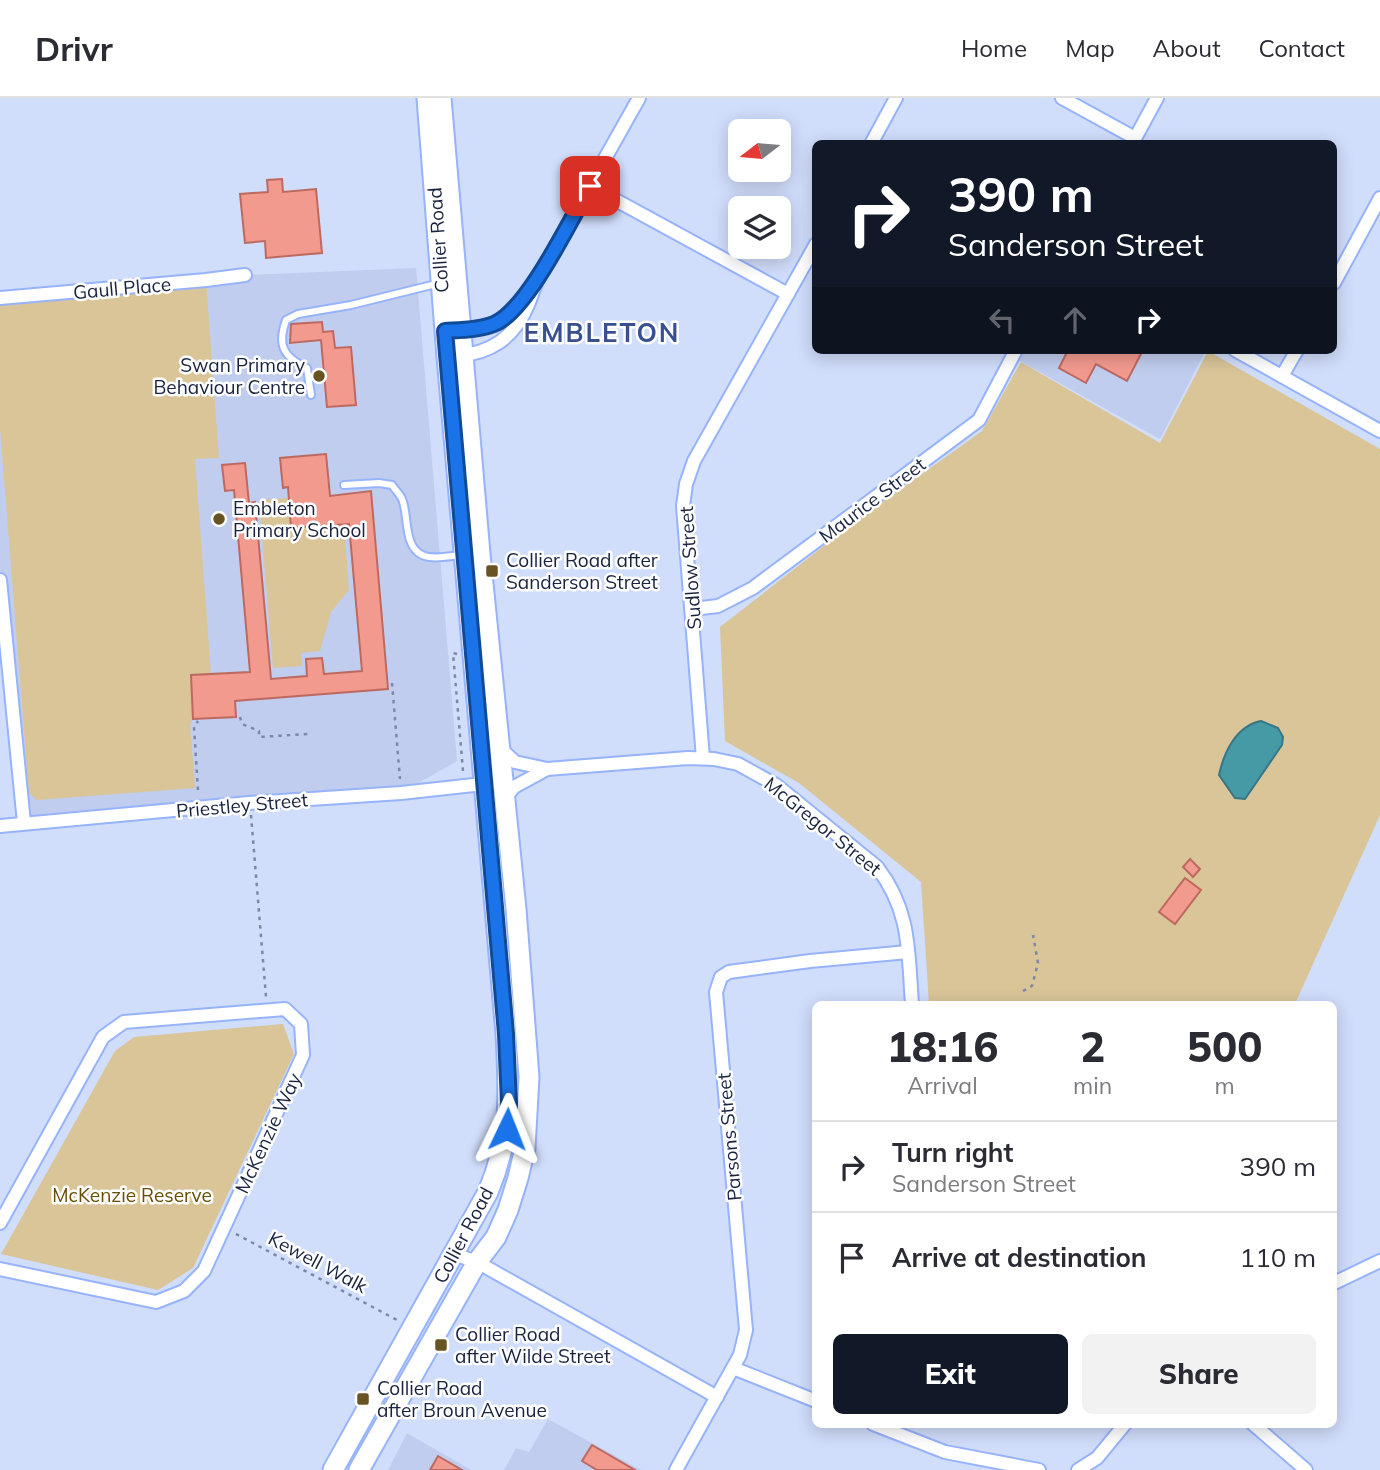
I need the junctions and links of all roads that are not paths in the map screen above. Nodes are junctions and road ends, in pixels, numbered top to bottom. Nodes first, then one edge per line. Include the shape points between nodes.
1 (427, 98) edge
2 (441, 98) edge
3 (639, 98) edge
4 (896, 98) edge
5 (1062, 98) edge
6 (1157, 98) edge
7 (873, 140) edge
8 (1132, 140) edge
9 (1135, 140) edge
10 (590, 186) junction
11 (1380, 198) edge
12 (812, 251) edge
13 (245, 275) dead end
14 (1337, 277) edge
15 (442, 283) junction
16 (533, 289) junction
17 (788, 294) junction
18 (0, 298) edge
19 (453, 330) junction
20 (1014, 354) edge
21 (1241, 354) edge
22 (1295, 354) edge
23 (455, 356) junction
24 (1282, 376) junction
25 (311, 395) dead end
26 (1380, 431) edge
27 (344, 485) dead end
28 (473, 554) junction
29 (0, 580) edge
30 (1, 604) edge
31 (693, 609) junction
32 (500, 750) junction
33 (703, 758) junction
34 (547, 769) junction
35 (483, 784) junction
36 (505, 798) junction
37 (24, 823) junction
38 (0, 825) edge
39 (908, 953) junction
40 (912, 1001) edge
41 (0, 1223) edge
42 (454, 1254) junction
43 (1380, 1261) edge
44 (477, 1262) junction
45 (0, 1269) edge
46 (1337, 1282) edge
47 (733, 1368) junction
48 (717, 1397) junction
49 (812, 1399) edge
50 (883, 1428) edge
51 (1122, 1428) edge
52 (1258, 1428) edge
53 (333, 1470) edge
54 (359, 1470) edge
55 (676, 1470) edge
56 (1039, 1470) edge
57 (1078, 1470) edge
58 (1306, 1470) edge

1 - 15 main road, Collier Road
2 - 19 main road, Collier Road
3 - 10 street
4 - 7 street
5 - 8 street
6 - 9 street
10 - 16 street
10 - 17 street
11 - 14 street
12 - 17 street, Sudlow Street
13 - 18 street, Gaull Place
15 - 19 main road, Collier Road
15 - 25 lane via 286,320 283,348 294,362 307,368
16 - 19 street via 496,324
16 - 23 street via 528,305 494,347
17 - 31 street, Sudlow Street via 694,461 686,484
19 - 23 main road, Collier Road
20 - 31 street, Maurice Street via 979,420 753,588 718,606
21 - 24 street
22 - 24 street
23 - 28 main road, Collier Road
24 - 26 street
27 - 28 lane via 393,485 403,500 408,533 422,555
28 - 32 main road, Collier Road
28 - 35 main road, Collier Road
29 - 30 street
30 - 37 street
31 - 33 street, Sudlow Street
32 - 34 street, McGregor Street via 515,762
32 - 36 main road, Collier Road
33 - 34 street, McGregor Street
33 - 39 street, McGregor Street via 756,772 877,867 898,899
34 - 36 street, McGregor Street via 514,787
35 - 37 street, Priestley Street
35 - 42 main road, Collier Road via 509,1103 496,1171
36 - 44 main road, Collier Road via 526,1026 529,1117 508,1210 496,1237
37 - 38 street, Priestley Street
39 - 40 street, McGregor Street
39 - 47 street, Parsons Street via 810,961 722,976 716,992 746,1329
41 - 45 street, McKenzie Way via 103,1037 124,1022 285,1009 302,1024 303,1055 204,1271 184,1291 156,1302
42 - 44 street
42 - 53 main road, Collier Road
43 - 46 street
44 - 48 street
44 - 54 main road, Collier Road
47 - 48 street, Parsons Street
47 - 49 street
48 - 55 street, Parsons Street
50 - 56 street via 945,1452
51 - 57 street via 1097,1458
52 - 58 street

